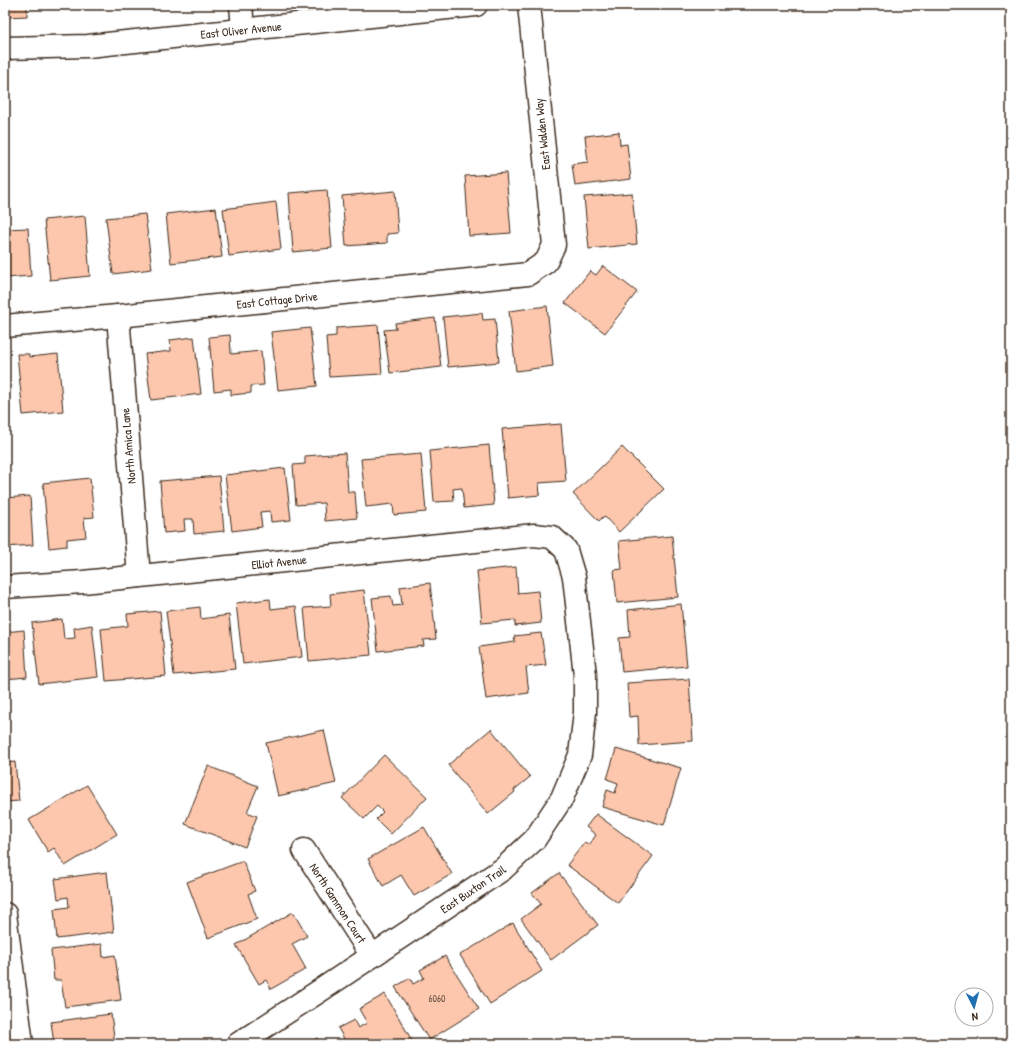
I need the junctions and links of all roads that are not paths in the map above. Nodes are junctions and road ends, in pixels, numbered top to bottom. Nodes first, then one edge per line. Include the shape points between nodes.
1 (241, 5) edge
2 (476, 5) edge
3 (529, 5) edge
4 (243, 29) junction
5 (5, 48) edge
6 (546, 262) joint
7 (118, 316) junction
8 (5, 326) edge
9 (552, 537) joint
10 (139, 576) junction
11 (5, 587) edge
12 (304, 850) dead end
13 (5, 914) edge
14 (372, 956) junction
15 (22, 1044) edge
16 (238, 1044) edge

1 - 4 street
2 - 4 street, East Oliver Avenue
3 - 6 street, East Walden Way via 554,245
4 - 5 street, East Oliver Avenue via 88,46
6 - 7 street, East Cottage Drive via 528,274
7 - 8 street, East Cottage Drive
7 - 10 street, North Amica Lane
9 - 10 street, Elliot Avenue via 534,535
9 - 14 street, East Buxton Trail via 566,550 574,577 584,675 585,712 580,755 562,798 535,839 503,869
10 - 11 street, Elliot Avenue
12 - 14 street, North Gammon Court
13 - 15 street
14 - 16 street, East Buxton Trail

